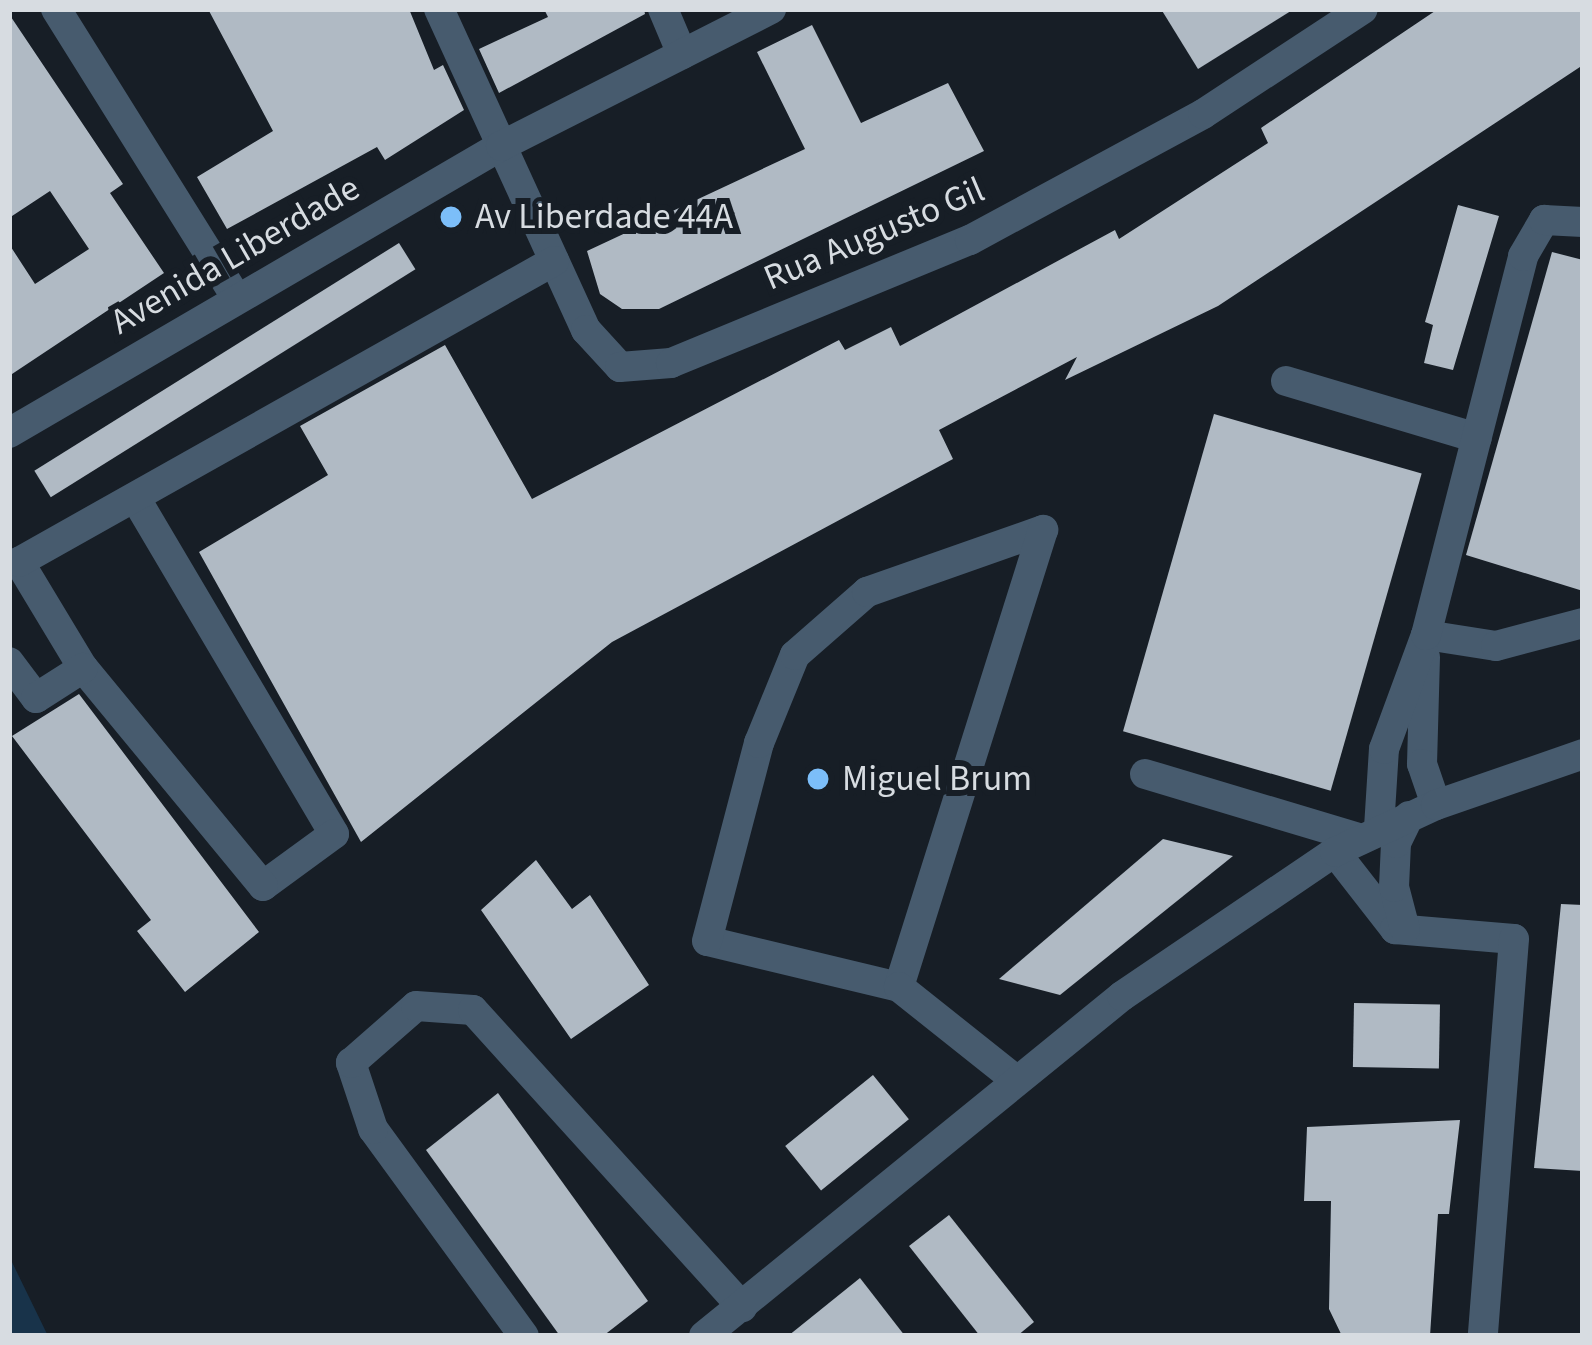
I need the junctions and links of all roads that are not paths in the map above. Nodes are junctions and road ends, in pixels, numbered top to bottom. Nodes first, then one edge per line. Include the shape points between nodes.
1 (56, 9) edge
2 (439, 9) edge
3 (663, 9) edge
4 (771, 9) edge
5 (1363, 9) edge
6 (682, 54) junction
7 (501, 146) junction
8 (1583, 222) edge
9 (554, 261) junction
10 (236, 297) junction
11 (1286, 381) dead end
12 (9, 434) edge
13 (1477, 438) junction
14 (136, 500) junction
15 (14, 554) edge
16 (1583, 623) edge
17 (1426, 635) junction
18 (9, 662) edge
19 (83, 668) junction
20 (1580, 752) edge
21 (1145, 773) dead end
22 (1422, 811) junction
23 (1358, 839) junction
24 (1406, 929) junction
25 (898, 987) junction
26 (1016, 1080) junction
27 (742, 1307) junction
28 (524, 1336) edge
29 (704, 1336) edge
30 (1483, 1336) edge

1 - 10 street
2 - 7 street, Rua Augusto Gil
3 - 6 street
4 - 6 street, Avenida Liberdade
5 - 9 street, Rua Augusto Gil via 1203,114 970,240 670,363 620,367 586,330
6 - 7 street, Avenida Liberdade
7 - 9 street, Rua Augusto Gil
7 - 10 street, Avenida Liberdade
8 - 13 street via 1544,220 1523,256
9 - 14 street
10 - 12 street, Avenida Liberdade
11 - 13 street
13 - 17 street
14 - 15 street
14 - 19 street via 334,834 263,886
15 - 19 street
16 - 17 street via 1496,646
17 - 22 street
17 - 23 street
18 - 19 street via 36,698
20 - 22 street
21 - 23 street
22 - 23 street
22 - 24 street via 1396,843 1394,886
23 - 24 street via 1364,899
23 - 26 street via 1122,996
24 - 30 street via 1514,939
25 - 25 street via 706,941 759,742 795,655 867,592 1042,530
25 - 26 street
26 - 27 street
27 - 28 street via 473,1010 416,1006 351,1064 373,1129
27 - 29 street

